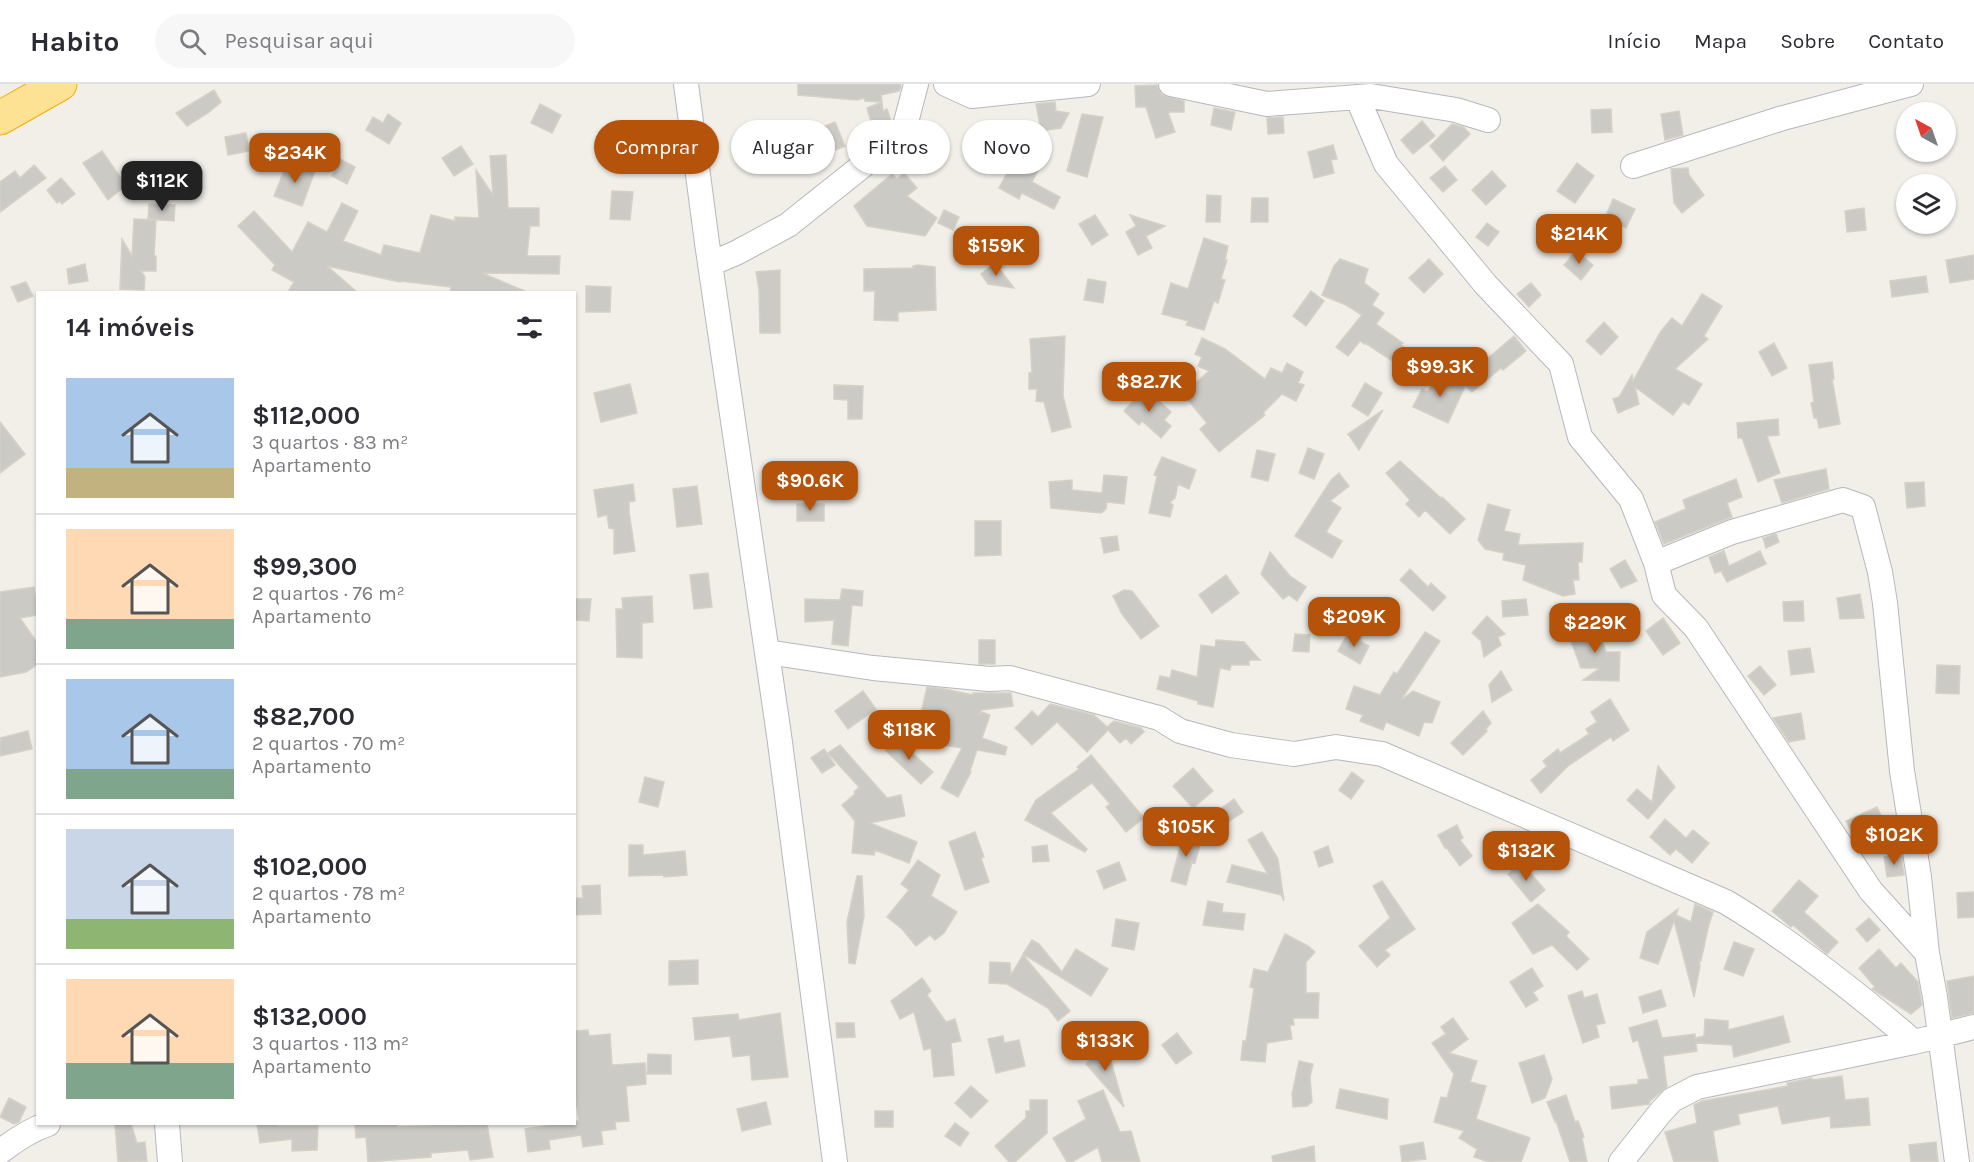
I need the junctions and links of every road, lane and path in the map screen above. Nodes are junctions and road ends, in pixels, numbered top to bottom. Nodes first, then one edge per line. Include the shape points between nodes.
1 (16, 84) edge
2 (60, 84) edge
3 (686, 84) edge
4 (916, 84) edge
5 (946, 84) edge
6 (1088, 84) edge
7 (1171, 84) edge
8 (1911, 84) edge
9 (0, 93) edge
10 (1357, 98) junction
11 (0, 118) edge
12 (1488, 120) dead end
13 (1633, 166) dead end
14 (710, 264) junction
15 (1656, 563) junction
16 (766, 652) junction
17 (1927, 952) junction
18 (1974, 1028) edge
19 (1940, 1036) junction
20 (1914, 1042) junction
21 (45, 1125) edge
22 (167, 1125) edge
23 (0, 1152) edge
24 (170, 1162) edge
25 (835, 1162) edge
26 (1622, 1162) edge
27 (1957, 1162) edge

1 - 9 highway
2 - 11 highway
3 - 14 street
4 - 14 street via 901,135 788,225
5 - 6 street via 972,96
7 - 10 street via 1267,104
8 - 13 street via 1783,118
10 - 12 street via 1371,96 1456,110
10 - 15 street via 1386,164 1486,285 1561,364 1580,437 1631,499
14 - 16 street
15 - 17 street via 1664,595 1695,628 1871,891
15 - 17 street via 1732,532 1842,500 1863,507 1885,603 1902,771
16 - 20 street via 873,668 1010,678 1159,718 1180,731 1231,745 1294,754 1336,747 1382,754 1726,902 1875,1009
16 - 25 street
17 - 19 street
18 - 19 street
19 - 20 street
19 - 27 street
20 - 26 street via 1697,1087 1672,1100
21 - 23 street
22 - 24 street

